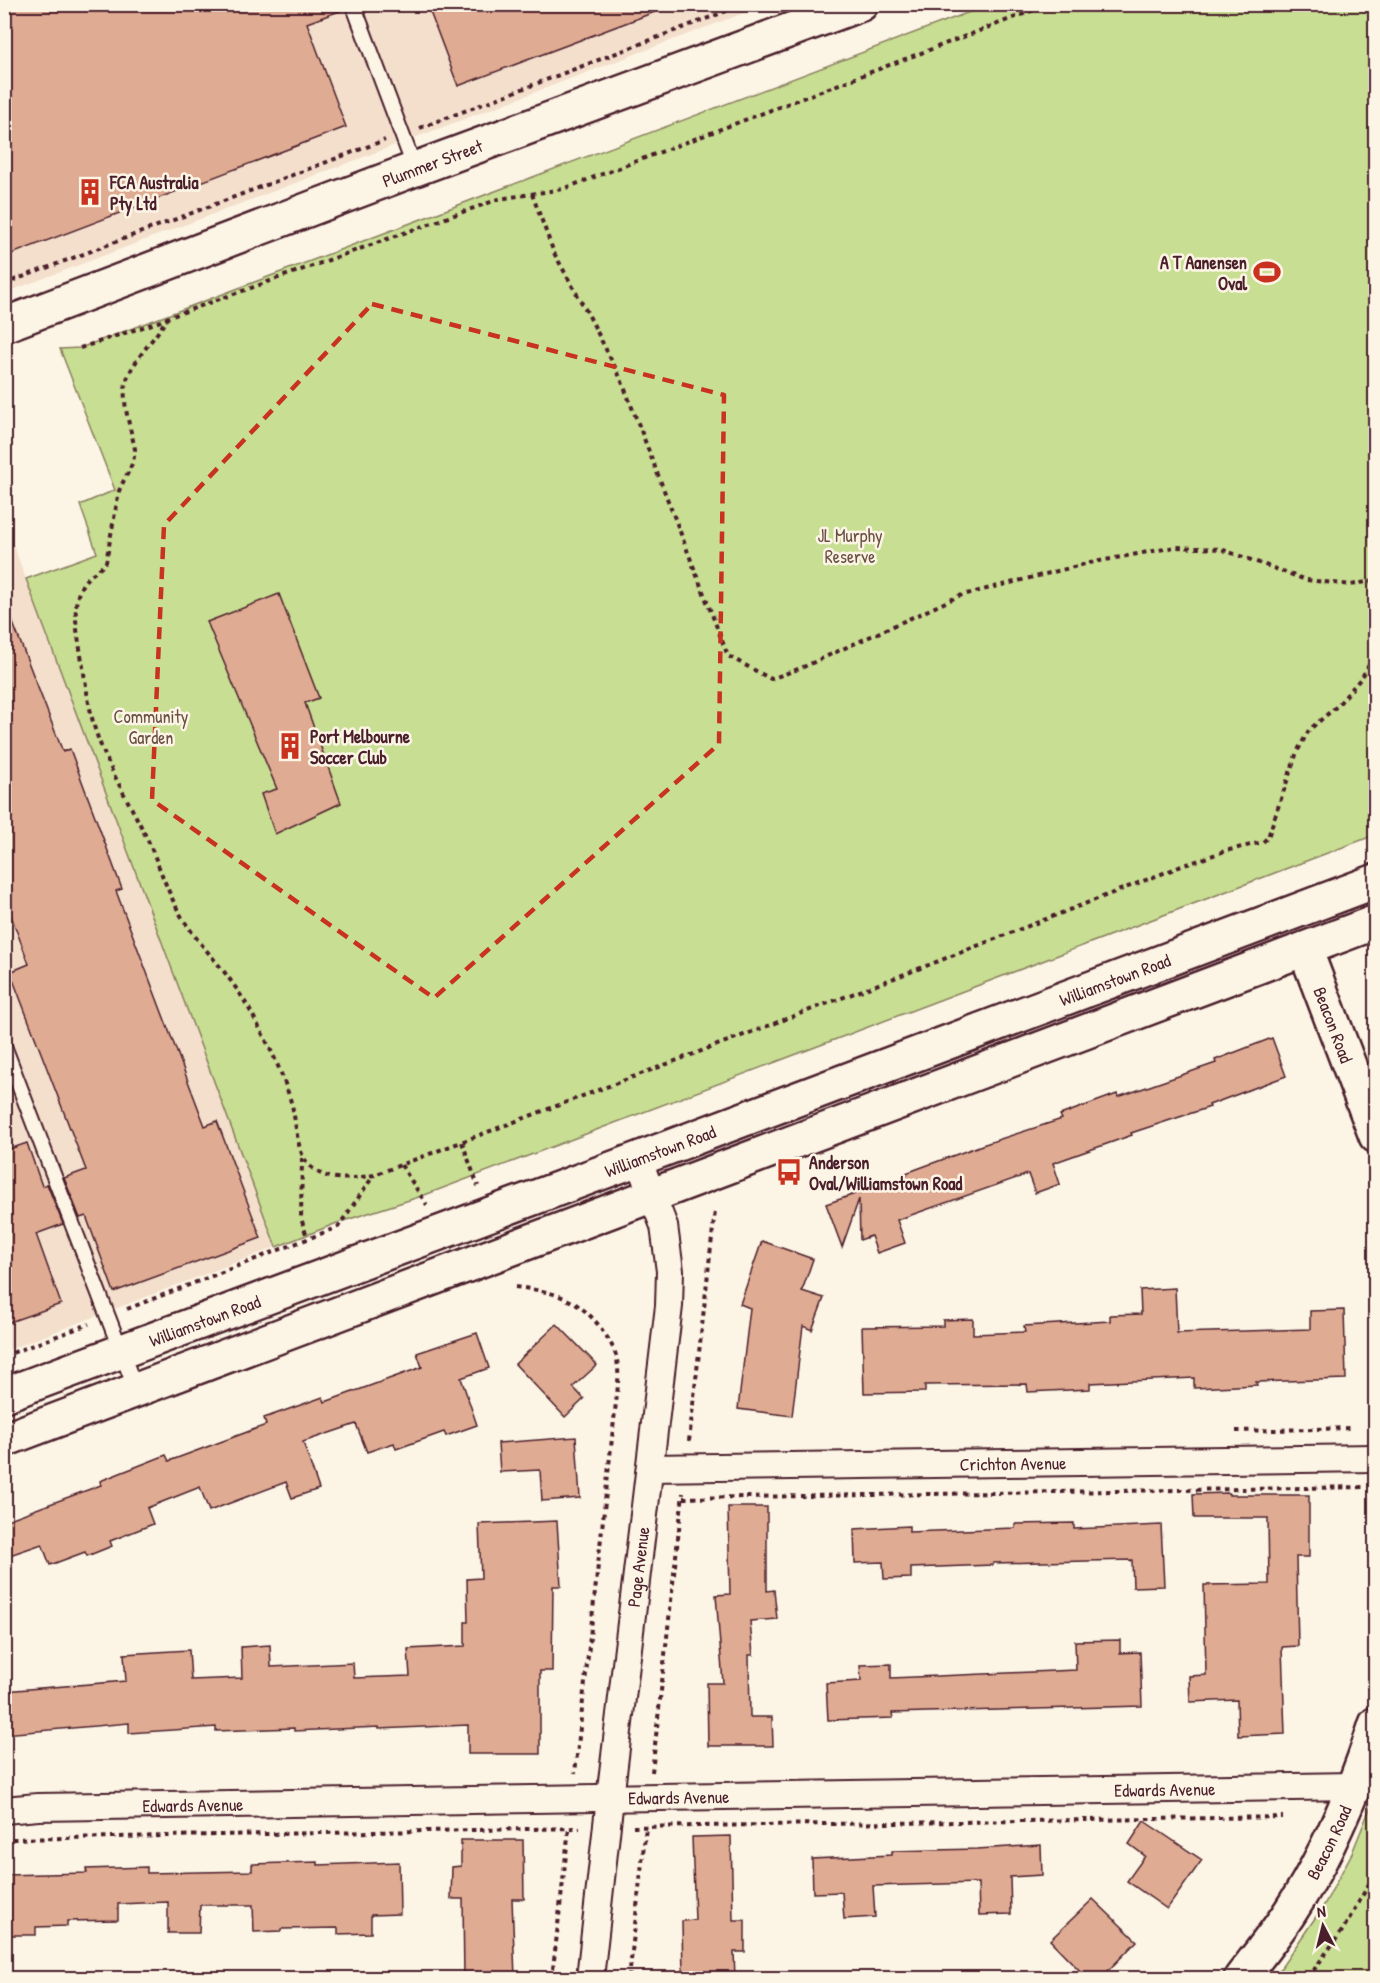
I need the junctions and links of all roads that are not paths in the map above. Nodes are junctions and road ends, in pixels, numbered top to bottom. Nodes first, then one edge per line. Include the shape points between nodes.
1 (353, 4) edge
2 (861, 4) edge
3 (415, 170) junction
4 (4, 325) edge
5 (1376, 881) edge
6 (1317, 903) junction
7 (1376, 913) edge
8 (1376, 922) edge
9 (1305, 949) junction
10 (4, 1046) edge
11 (1376, 1136) edge
12 (638, 1159) junction
13 (652, 1194) junction
14 (120, 1351) junction
15 (136, 1390) junction
16 (4, 1395) edge
17 (4, 1440) edge
18 (1376, 1458) edge
19 (650, 1468) junction
20 (1376, 1724) edge
21 (1353, 1786) junction
22 (610, 1798) junction
23 (4, 1809) edge
24 (590, 1978) edge
25 (1241, 1978) edge

1 - 3 lane
2 - 3 main road, Plummer Street
3 - 4 main road, Plummer Street
5 - 6 main road, Williamstown Road
6 - 7 main road
6 - 9 main road
6 - 12 main road, Williamstown Road
8 - 9 main road, Williamstown Road
9 - 11 main road, Beacon Road
9 - 13 main road, Williamstown Road
10 - 14 lane
12 - 13 street, Page Avenue
12 - 14 main road, Williamstown Road
13 - 15 main road, Williamstown Road
13 - 19 street, Page Avenue via 664,1226 670,1271
14 - 15 lane
14 - 16 main road, Williamstown Road
15 - 17 main road, Williamstown Road
18 - 19 street, Crichton Avenue
19 - 22 street, Page Avenue
20 - 21 main road, Beacon Road
21 - 22 street, Edwards Avenue
21 - 25 main road, Beacon Road via 1328,1844 1291,1910
22 - 23 street, Edwards Avenue
22 - 24 street, Page Avenue

